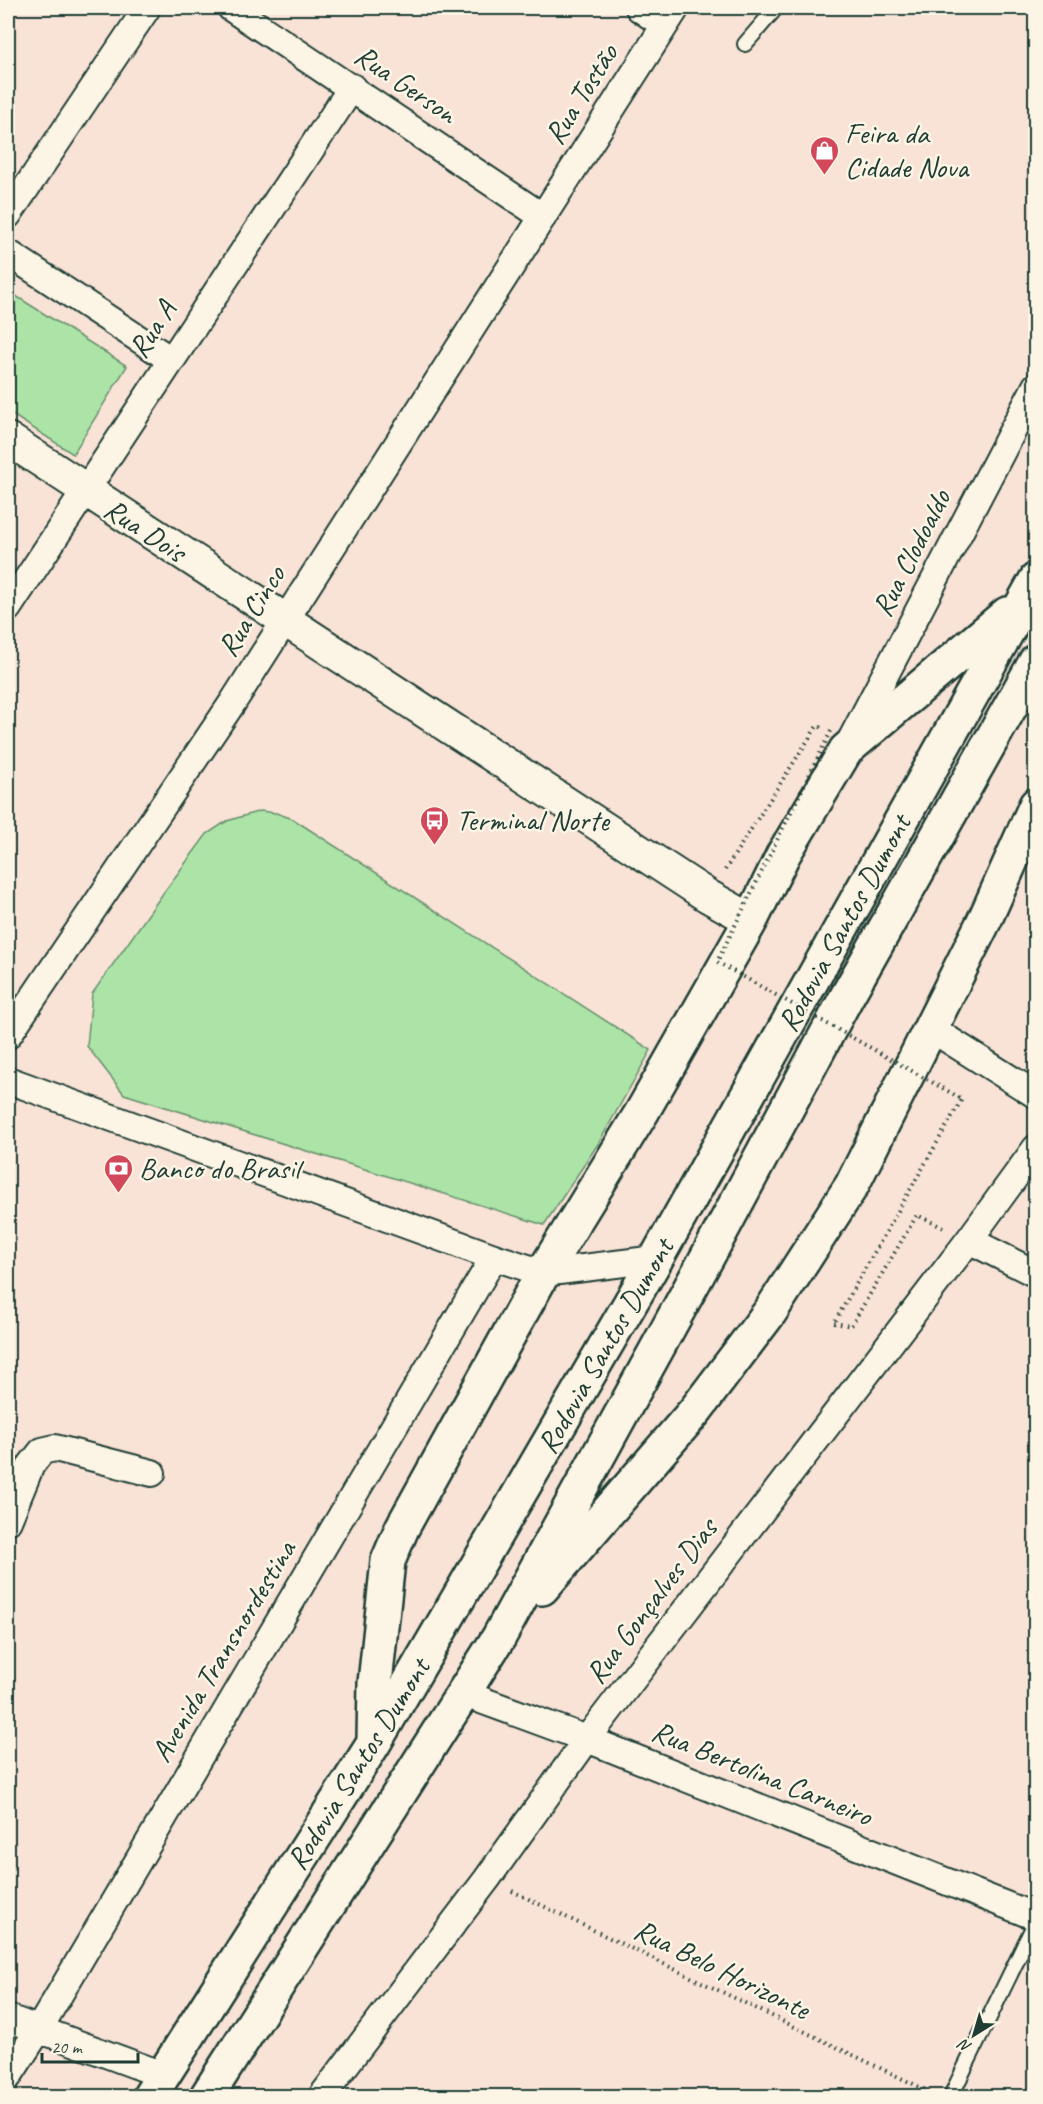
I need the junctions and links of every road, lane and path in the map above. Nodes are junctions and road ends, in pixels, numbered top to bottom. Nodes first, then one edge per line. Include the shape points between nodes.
1 (147, 8) edge
2 (231, 8) edge
3 (639, 8) edge
4 (776, 8) edge
5 (670, 16) edge
6 (745, 44) dead end
7 (352, 87) junction
8 (8, 215) edge
9 (543, 217) junction
10 (8, 253) edge
11 (171, 360) junction
12 (1035, 386) edge
13 (8, 439) edge
14 (86, 491) junction
15 (1032, 588) edge
16 (8, 608) edge
17 (283, 621) junction
18 (1035, 661) edge
19 (839, 741) junction
20 (1035, 805) edge
21 (708, 896) junction
22 (751, 920) junction
23 (930, 1028) junction
24 (8, 1035) edge
25 (8, 1080) edge
26 (1035, 1095) edge
27 (1035, 1148) edge
28 (969, 1240) junction
29 (494, 1257) junction
30 (656, 1259) junction
31 (543, 1273) junction
32 (1035, 1274) edge
33 (152, 1473) dead end
34 (8, 1521) edge
35 (499, 1637) junction
36 (462, 1693) junction
37 (587, 1739) junction
38 (374, 1743) junction
39 (487, 1879) junction
40 (1035, 1919) edge
41 (8, 2018) edge
42 (39, 2029) junction
43 (8, 2077) edge
44 (156, 2086) edge
45 (207, 2097) edge
46 (322, 2097) edge
47 (939, 2097) edge
48 (951, 2097) edge

1 - 8 street
2 - 7 street, Rua Gerson
3 - 5 street
4 - 6 lane
5 - 9 street, Rua Tostão
7 - 9 street, Rua Gerson
7 - 11 street, Rua A
9 - 17 street, Rua Cinco
10 - 11 street
11 - 14 street, Rua A
12 - 19 street, Rua Clodoaldo
13 - 14 street, Rua Dois
14 - 16 street, Rua A
14 - 17 street, Rua Dois
15 - 19 highway via 965,651
15 - 30 highway, Rodovia Santos Dumont
17 - 21 street, Rua Dois
17 - 24 street, Rua Cinco via 233,702
18 - 35 highway, Rodovia Santos Dumont via 846,998
19 - 21 path via 817,726
19 - 22 highway
19 - 28 path, bridge via 717,962 962,1099 834,1323 851,1326 917,1215
20 - 23 highway via 986,917
21 - 22 street, Rua Dois
22 - 31 highway via 642,1113
23 - 26 street
23 - 35 highway via 852,1185 770,1312 695,1411
25 - 29 street
27 - 28 street, Rua Gonçalves Dias
28 - 32 street
28 - 37 street, Rua Gonçalves Dias
29 - 31 street
29 - 42 street, Avenida Transnordestina
30 - 31 street
30 - 38 highway, Rodovia Santos Dumont
31 - 38 highway via 402,1528 388,1561 375,1683
33 - 34 street via 55,1448 42,1451 31,1465
35 - 36 highway, Rodovia Santos Dumont
36 - 37 street, Rua Bertolina Carneiro
36 - 45 highway, Rodovia Santos Dumont
37 - 39 street, Rua Gonçalves Dias
37 - 40 street, Rua Bertolina Carneiro
38 - 44 highway, Rodovia Santos Dumont
39 - 46 street, Rua Gonçalves Dias
39 - 47 path, Rua Belo Horizonte
40 - 48 lane
41 - 42 street
42 - 43 street, Avenida Transnordestina
42 - 44 street

